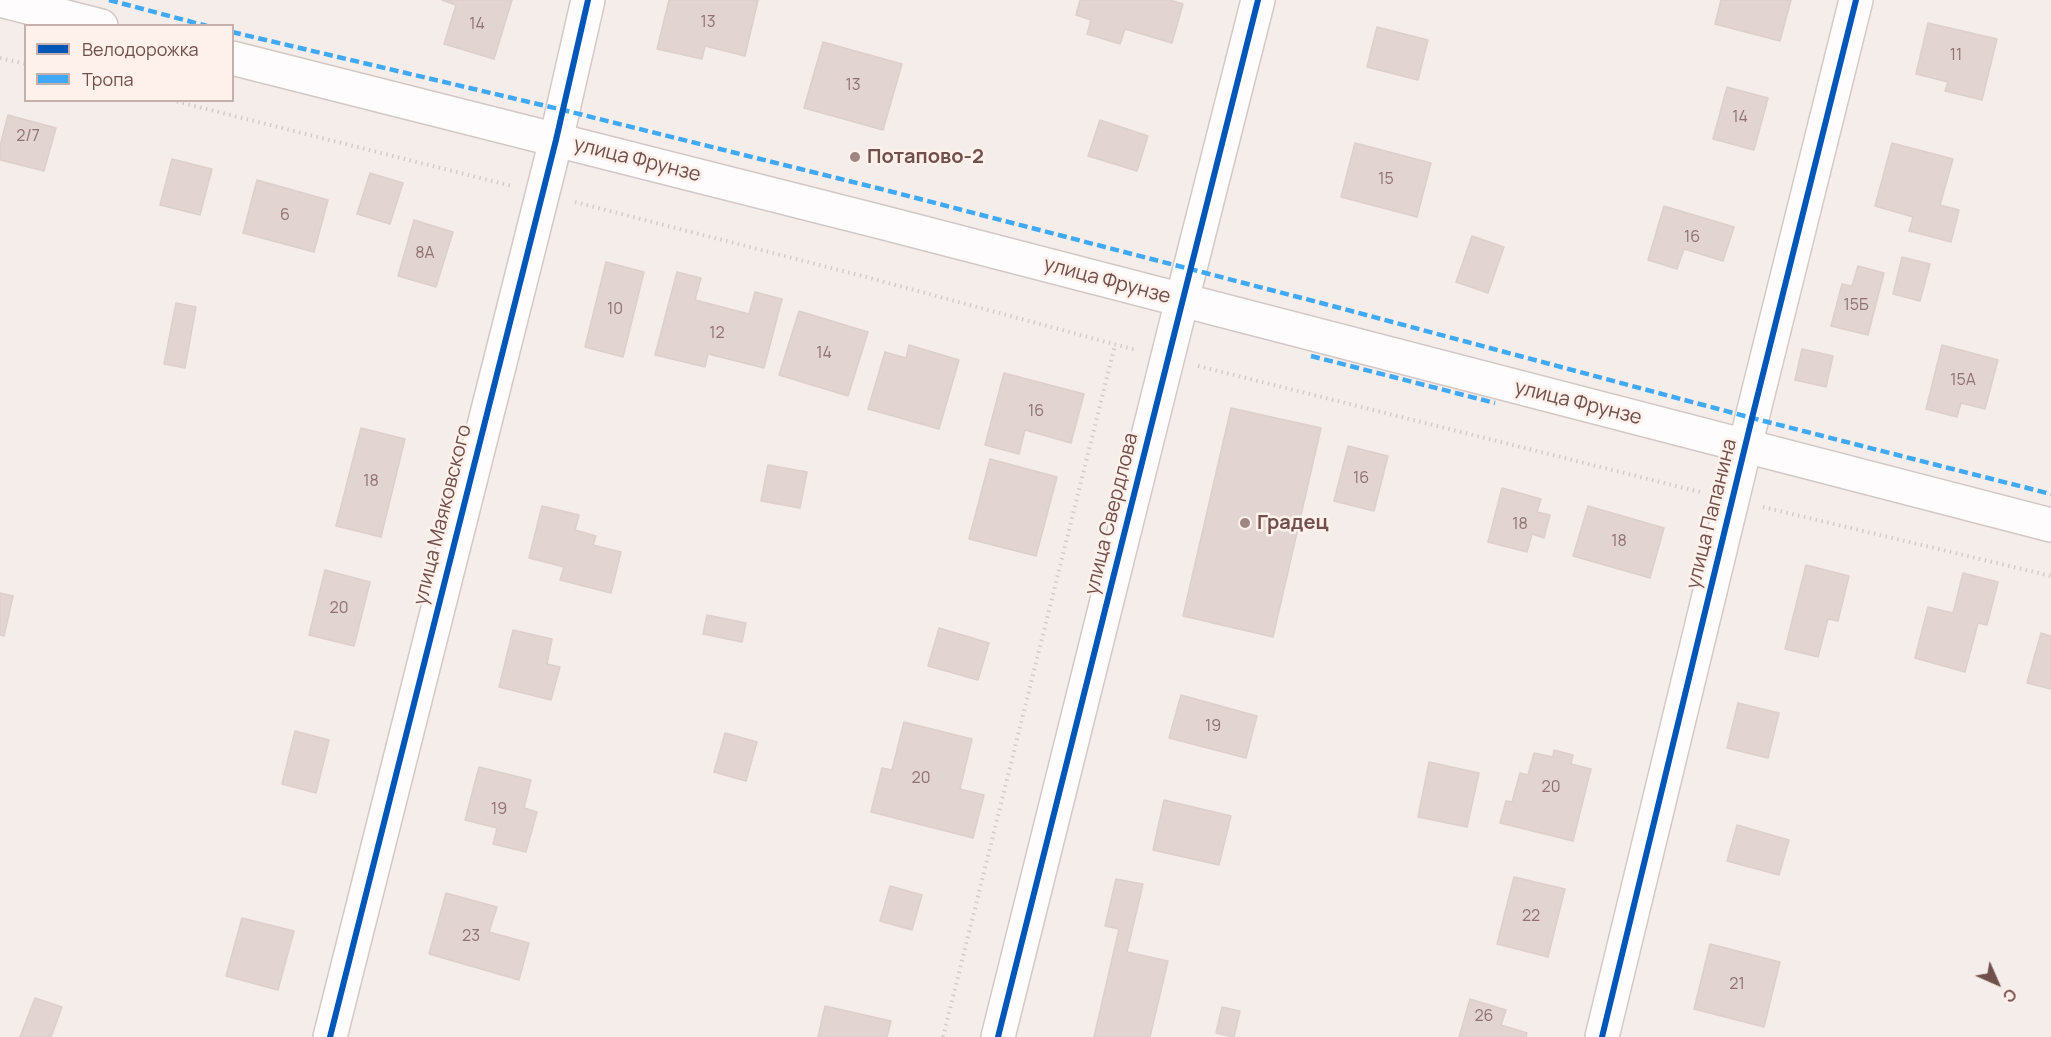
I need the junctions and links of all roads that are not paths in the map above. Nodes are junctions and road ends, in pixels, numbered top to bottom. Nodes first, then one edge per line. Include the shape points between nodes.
1 (0, 0) edge
2 (588, 0) edge
3 (1258, 0) edge
4 (1856, 0) edge
5 (93, 24) edge
6 (234, 59) edge
7 (556, 140) junction
8 (1182, 300) junction
9 (1745, 446) junction
10 (2051, 525) edge
11 (330, 1037) edge
12 (998, 1037) edge
13 (1602, 1037) edge

1 - 5 street
2 - 7 street, улица Маяковского
3 - 8 street, улица Свердлова
4 - 9 street, улица Папанина
6 - 7 street, улица Фрунзе
7 - 8 street, улица Фрунзе
7 - 11 street, улица Маяковского
8 - 9 street, улица Фрунзе
8 - 12 street, улица Свердлова
9 - 10 street, улица Фрунзе
9 - 13 street, улица Папанина

